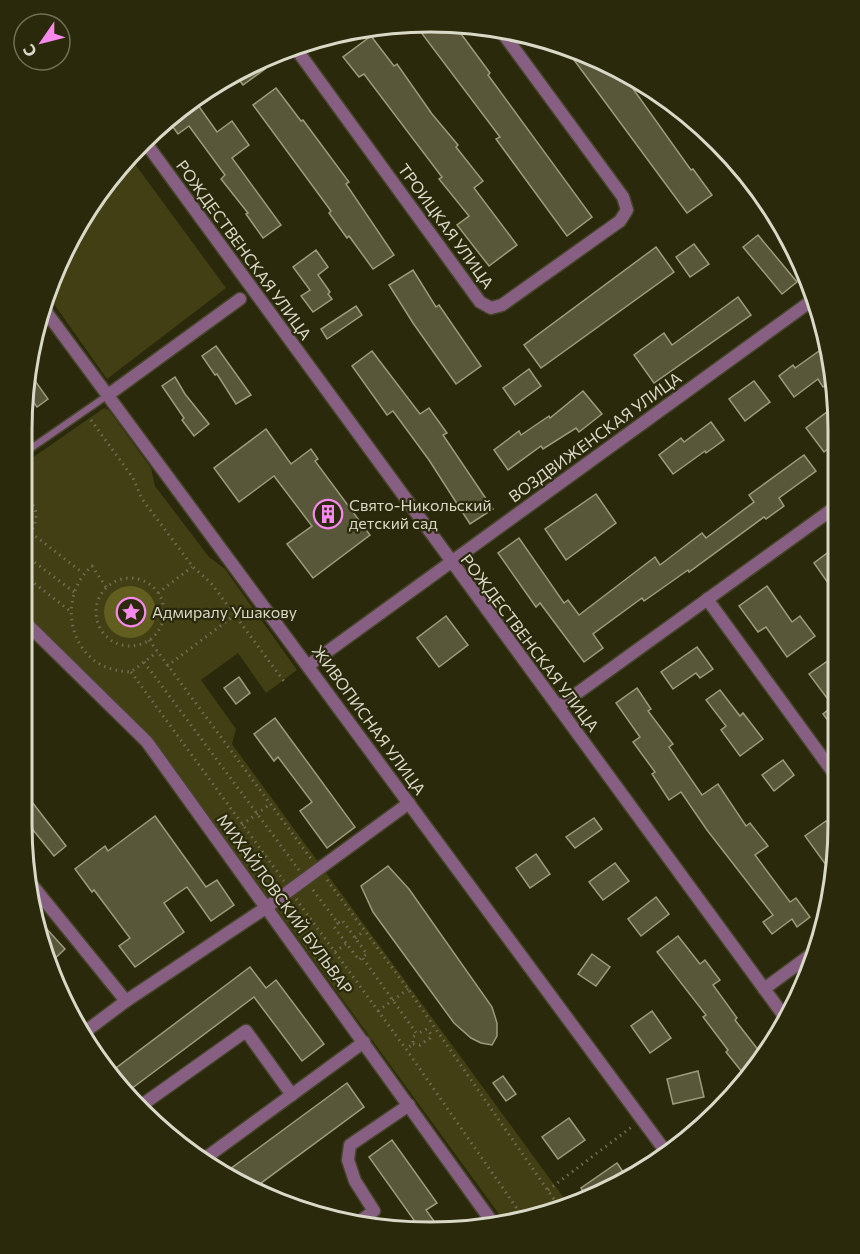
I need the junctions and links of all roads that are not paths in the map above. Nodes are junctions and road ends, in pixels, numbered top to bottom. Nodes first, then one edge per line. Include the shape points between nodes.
1 (507, 39) edge
2 (300, 54) edge
3 (148, 148) edge
4 (240, 298) dead end
5 (808, 304) edge
6 (49, 315) edge
7 (108, 394) junction
8 (32, 447) edge
9 (828, 512) edge
10 (450, 562) junction
11 (707, 599) junction
12 (32, 629) edge
13 (309, 665) junction
14 (558, 707) junction
15 (828, 765) edge
16 (409, 803) junction
17 (37, 890) edge
18 (267, 907) junction
19 (804, 960) edge
20 (764, 989) junction
21 (126, 1001) junction
22 (781, 1012) edge
23 (89, 1029) edge
24 (364, 1042) junction
25 (292, 1095) junction
26 (145, 1103) edge
27 (409, 1105) junction
28 (663, 1147) edge
29 (209, 1155) edge
30 (366, 1217) edge
31 (489, 1218) edge

1 - 2 street, ТРОИЦКАЯ УЛИЦА via 623,197 627,210 620,221 502,305 491,308 480,302
3 - 10 street, РОЖДЕСТВЕНСКАЯ УЛИЦА
4 - 7 street
5 - 10 street, ВОЗДВИЖЕНСКАЯ УЛИЦА
6 - 7 street, ЖИВОПИСНАЯ УЛИЦА
7 - 8 lane
7 - 13 street, ЖИВОПИСНАЯ УЛИЦА
9 - 11 street
10 - 13 street, ВОЗДВИЖЕНСКАЯ УЛИЦА
10 - 14 street, РОЖДЕСТВЕНСКАЯ УЛИЦА
11 - 14 street
11 - 15 street
12 - 18 street, МИХАЙЛОВСКИЙ БУЛЬВАР via 147,742
13 - 16 street, ЖИВОПИСНАЯ УЛИЦА
14 - 20 street, РОЖДЕСТВЕНСКАЯ УЛИЦА
16 - 18 street
16 - 28 street, ЖИВОПИСНАЯ УЛИЦА
17 - 21 street
18 - 21 street
18 - 24 street, МИХАЙЛОВСКИЙ БУЛЬВАР
19 - 20 street
20 - 22 street, РОЖДЕСТВЕНСКАЯ УЛИЦА
21 - 23 street
24 - 25 street
24 - 27 street, МИХАЙЛОВСКИЙ БУЛЬВАР
25 - 26 street via 246,1031
25 - 29 street
27 - 30 street via 350,1145 348,1160 355,1181 374,1211
27 - 31 street, МИХАЙЛОВСКИЙ БУЛЬВАР

